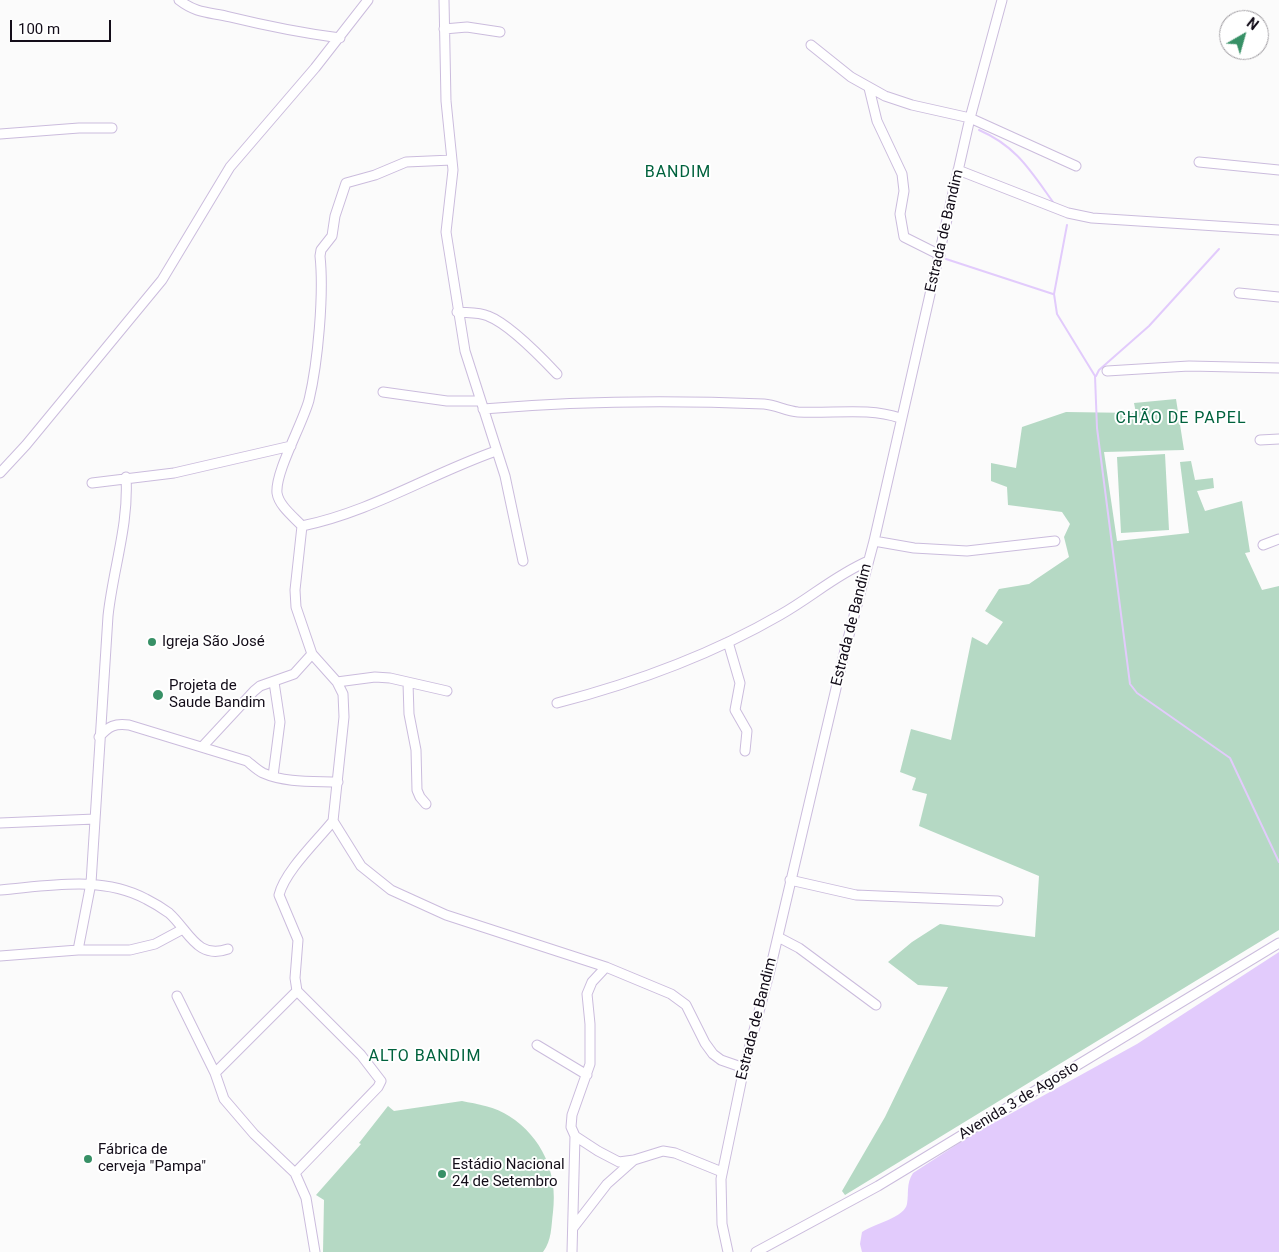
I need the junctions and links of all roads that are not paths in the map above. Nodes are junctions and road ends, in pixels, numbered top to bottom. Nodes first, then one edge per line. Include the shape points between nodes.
1 (180, 0) edge
2 (368, 0) edge
3 (444, 0) edge
4 (1002, 0) edge
5 (444, 29) junction
6 (500, 32) dead end
7 (340, 38) junction
8 (811, 45) dead end
9 (870, 88) junction
10 (970, 118) junction
11 (112, 128) dead end
12 (0, 134) edge
13 (452, 160) junction
14 (1199, 162) dead end
15 (1076, 166) dead end
16 (958, 170) junction
17 (1279, 170) edge
18 (1279, 230) edge
19 (940, 255) junction
20 (1239, 292) dead end
21 (1279, 297) edge
22 (457, 312) junction
23 (1279, 368) edge
24 (1107, 371) dead end
25 (557, 374) dead end
26 (383, 392) dead end
27 (482, 405) junction
28 (900, 418) junction
29 (1260, 440) dead end
30 (1279, 440) edge
31 (291, 446) junction
32 (496, 451) junction
33 (0, 473) edge
34 (126, 478) junction
35 (92, 483) dead end
36 (302, 526) junction
37 (1279, 539) edge
38 (874, 541) junction
39 (1055, 541) dead end
40 (1264, 545) dead end
41 (523, 561) dead end
42 (868, 561) junction
43 (728, 642) junction
44 (312, 654) junction
45 (274, 682) junction
46 (337, 682) junction
47 (408, 683) junction
48 (447, 691) dead end
49 (557, 703) dead end
50 (99, 737) junction
51 (202, 747) junction
52 (745, 751) dead end
53 (273, 776) junction
54 (338, 782) junction
55 (426, 804) dead end
56 (94, 820) junction
57 (333, 821) junction
58 (0, 822) edge
59 (790, 880) junction
60 (91, 883) junction
61 (0, 890) edge
62 (998, 901) dead end
63 (183, 929) junction
64 (778, 937) junction
65 (1279, 943) edge
66 (228, 949) dead end
67 (78, 950) junction
68 (0, 956) edge
69 (606, 967) junction
70 (297, 991) junction
71 (177, 996) dead end
72 (876, 1005) dead end
73 (537, 1045) dead end
74 (744, 1068) junction
75 (215, 1073) junction
76 (587, 1075) junction
77 (575, 1136) junction
78 (634, 1160) junction
79 (722, 1172) junction
80 (295, 1173) junction
81 (573, 1228) junction
82 (315, 1252) edge
83 (572, 1252) edge
84 (728, 1252) edge
85 (756, 1252) edge

1 - 7 street via 208,15 226,16 299,34
2 - 7 street
3 - 5 street
4 - 10 street, Estrada de Bandim
5 - 6 street via 467,26
5 - 13 street
7 - 33 street via 230,167 162,280
8 - 9 street via 835,66
9 - 10 street via 912,105
9 - 19 street via 876,121 902,174 904,191 900,214 904,237
10 - 15 street
10 - 16 street, Estrada de Bandim
11 - 12 street
13 - 22 street via 453,178 445,227
13 - 31 street via 406,162 375,175 352,180 344,186 332,236 321,250 322,281 313,378
14 - 17 street
16 - 18 street via 1068,213 1092,218
16 - 19 street, Estrada de Bandim
19 - 28 street, Estrada de Bandim
20 - 21 street
22 - 25 street via 491,317 535,351
22 - 27 street
23 - 24 street via 1190,366
26 - 27 street
27 - 28 street via 663,400 776,405 794,412 811,413 877,412
27 - 32 street
28 - 38 street, Estrada de Bandim
29 - 30 street
31 - 34 street via 174,473
31 - 36 street via 277,493 279,501
32 - 36 street via 418,482 352,514
32 - 41 street via 507,484
34 - 35 street
34 - 50 street via 126,518 111,585
36 - 44 street via 296,607
37 - 40 street
38 - 39 street via 914,548 967,551
38 - 42 street, Estrada de Bandim
42 - 43 street via 843,572 780,615
42 - 59 street, Estrada de Bandim
43 - 49 street via 609,690
43 - 52 street via 740,682 735,710 747,731
44 - 45 street via 294,674
44 - 46 street
45 - 51 street via 254,691
45 - 53 street via 280,722
46 - 47 street via 375,676
46 - 54 street via 345,704
47 - 48 street
47 - 55 street via 417,790
50 - 51 street via 118,724
50 - 56 street
51 - 53 street via 247,761 261,772
53 - 54 street
54 - 57 street
56 - 58 street
56 - 60 street
57 - 69 street via 361,866 390,890 446,916
57 - 70 street via 280,889 280,903 298,940
59 - 62 street via 856,895
59 - 64 street, Estrada de Bandim
60 - 61 street
60 - 63 street via 145,898 168,913
60 - 67 street
63 - 66 street via 204,950 213,953
63 - 67 street via 146,947
64 - 72 street via 799,948
64 - 74 street, Estrada de Bandim
65 - 85 street, Avenida 3 de Agosto via 878,1186
67 - 68 street
69 - 74 street via 681,1000 713,1054
69 - 76 street via 586,994 591,1054
70 - 75 street
70 - 80 street via 361,1055 381,1081
71 - 75 street
73 - 76 street
74 - 79 street, Estrada de Bandim
75 - 80 street via 224,1099
76 - 77 street via 572,1116 571,1127
77 - 78 street via 618,1162
77 - 81 street
78 - 79 street via 663,1151
78 - 81 street via 607,1184
79 - 84 street, Estrada de Bandim via 721,1209
80 - 82 street via 306,1198
81 - 83 street

